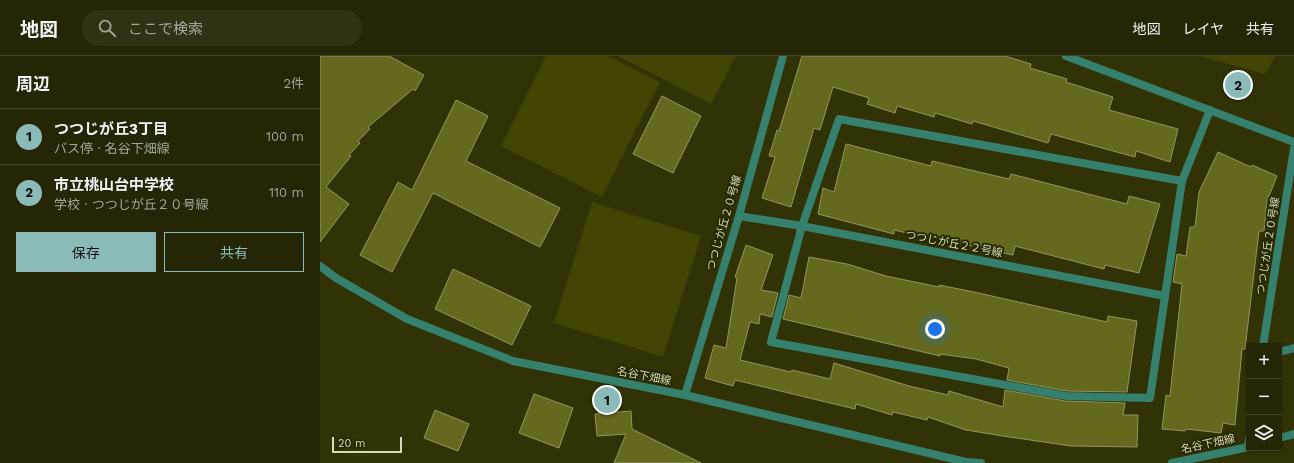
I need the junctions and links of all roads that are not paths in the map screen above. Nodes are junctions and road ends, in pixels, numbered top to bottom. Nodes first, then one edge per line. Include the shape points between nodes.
1 (783, 56) edge
2 (1066, 56) edge
3 (1210, 110) junction
4 (1294, 142) edge
5 (1294, 148) edge
6 (1182, 181) junction
7 (738, 216) junction
8 (802, 226) junction
9 (320, 266) edge
10 (1165, 296) junction
11 (1263, 343) edge
12 (1294, 348) edge
13 (1282, 351) edge
14 (685, 395) junction
15 (1294, 434) edge
16 (1282, 437) edge
17 (1246, 445) edge
18 (965, 462) edge
19 (981, 463) edge
20 (1172, 463) edge

1 - 7 street, つつじが丘２０号線
2 - 3 street
3 - 4 street
3 - 6 street
5 - 11 street, つつじが丘２０号線
6 - 8 street via 839,119
6 - 10 street
7 - 8 street, つつじが丘２２号線
7 - 14 street, つつじが丘２０号線
8 - 10 street, つつじが丘２２号線
8 - 10 street via 771,342 1066,396 1150,398
9 - 14 street, 名谷下畑線 via 407,319 513,361
12 - 13 street
14 - 18 street, 名谷下畑線
15 - 16 street
17 - 20 street, 名谷下畑線
18 - 19 street, 名谷下畑線

